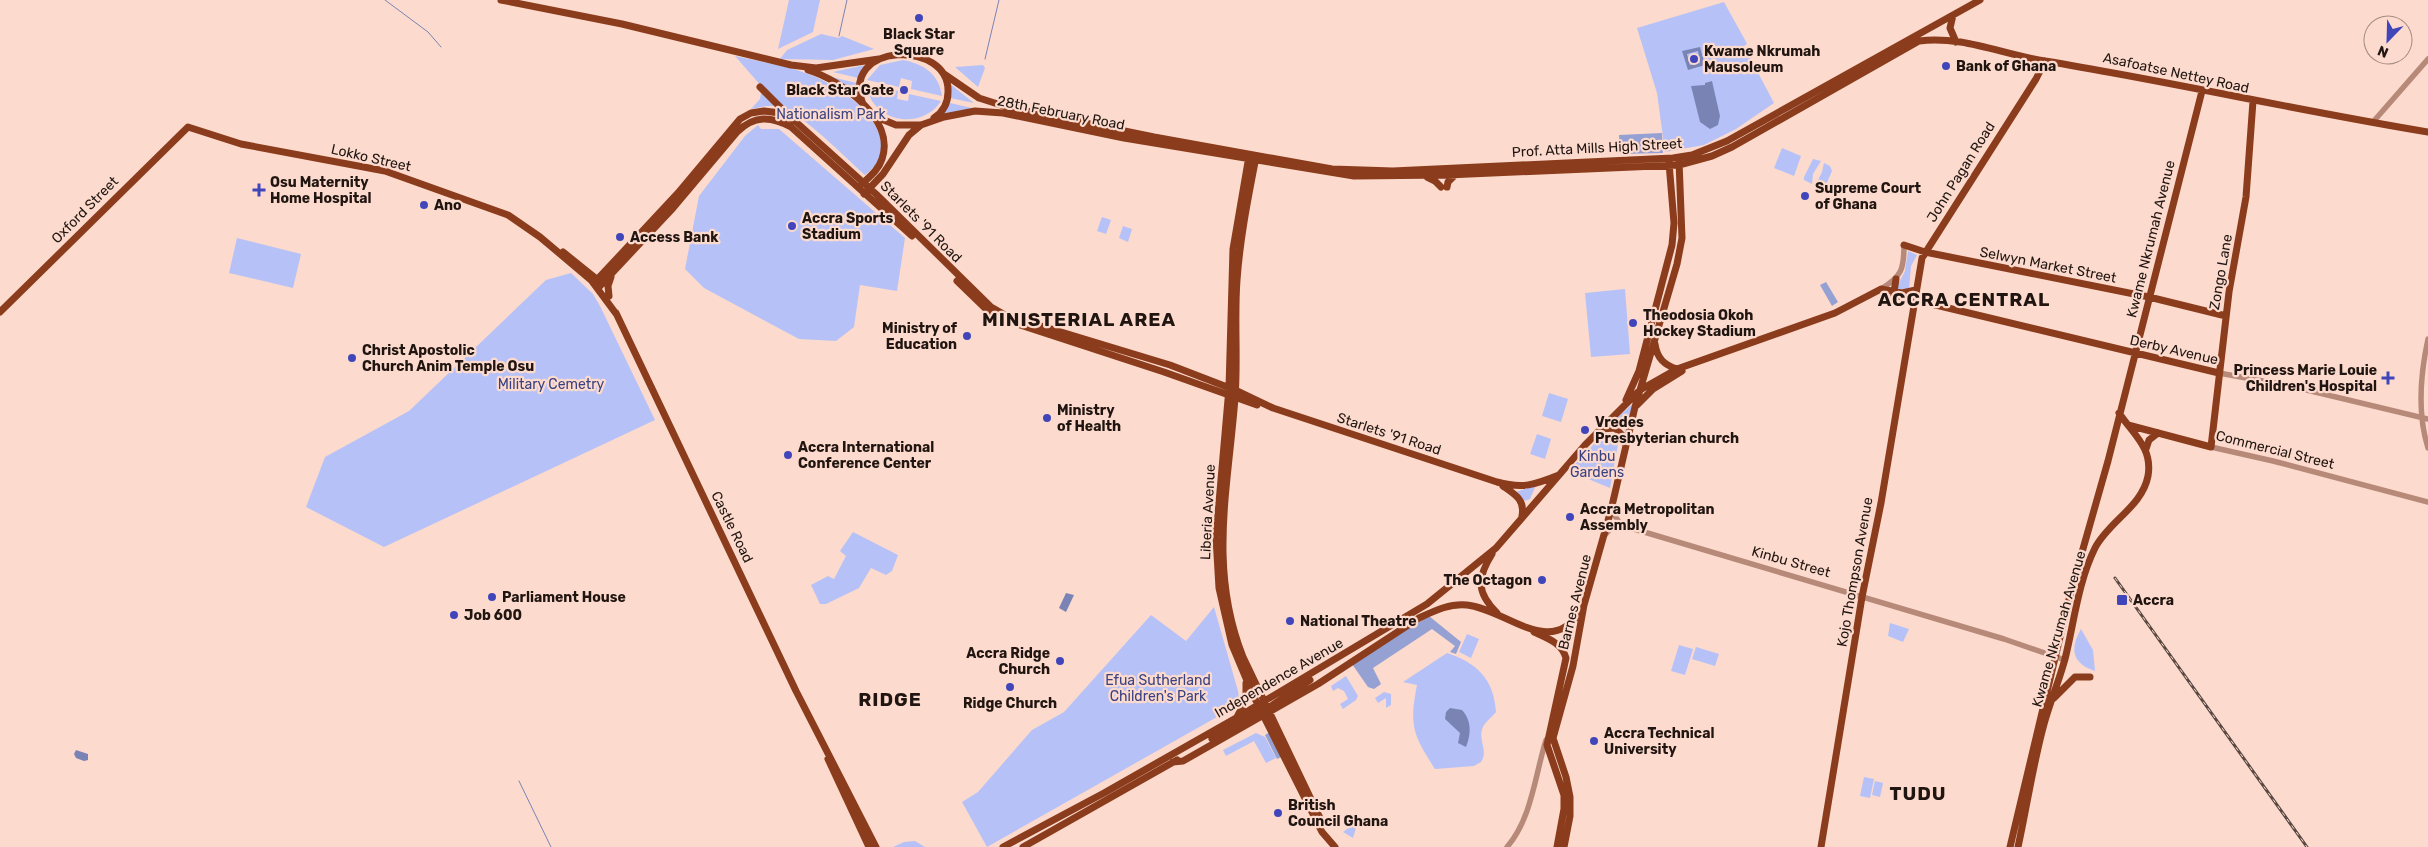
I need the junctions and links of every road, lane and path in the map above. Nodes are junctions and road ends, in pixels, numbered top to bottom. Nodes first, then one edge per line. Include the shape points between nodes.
1 (502, 0) edge
2 (1980, 0) edge
3 (1954, 15) junction
4 (1918, 37) junction
5 (1956, 42) junction
6 (879, 58) junction
7 (2428, 59) edge
8 (2045, 61) junction
9 (791, 65) junction
10 (944, 74) junction
11 (760, 87) dead end
12 (2200, 90) junction
13 (2253, 101) junction
14 (864, 105) junction
15 (874, 116) junction
16 (792, 118) junction
17 (932, 120) junction
18 (2373, 122) junction
19 (921, 125) junction
20 (188, 127) joint
21 (2428, 132) edge
22 (821, 150) junction
23 (1236, 157) junction
24 (1255, 158) junction
25 (1669, 162) junction
26 (1679, 162) junction
27 (1250, 171) junction
28 (698, 175) junction
29 (1456, 175) junction
30 (1424, 176) junction
31 (866, 184) junction
32 (540, 237) junction
33 (1904, 245) joint
34 (1924, 252) junction
35 (590, 272) junction
36 (609, 272) junction
37 (1896, 279) junction
38 (598, 284) junction
39 (1879, 290) junction
40 (1916, 290) junction
41 (1894, 292) junction
42 (609, 296) junction
43 (2149, 297) junction
44 (1916, 302) junction
45 (0, 312) edge
46 (616, 315) junction
47 (2226, 316) junction
48 (1654, 338) junction
49 (2428, 339) edge
50 (1094, 341) junction
51 (1070, 342) junction
52 (2135, 352) junction
53 (1688, 366) junction
54 (1677, 369) junction
55 (2219, 373) junction
56 (1640, 390) junction
57 (1233, 391) junction
58 (1221, 393) junction
59 (1247, 399) junction
60 (1622, 407) junction
61 (1635, 407) junction
62 (1231, 408) junction
63 (2119, 413) junction
64 (2421, 418) junction
65 (2428, 419) edge
66 (2117, 424) junction
67 (2129, 425) junction
68 (1598, 431) junction
69 (2158, 433) junction
70 (1626, 447) junction
71 (2211, 447) junction
72 (2428, 448) edge
73 (2146, 449) junction
74 (1559, 475) junction
75 (1497, 482) junction
76 (2428, 502) edge
77 (1611, 510) junction
78 (1522, 518) junction
79 (1634, 528) junction
80 (1604, 536) junction
81 (1496, 548) junction
82 (1862, 597) junction
83 (1584, 605) junction
84 (1500, 616) junction
85 (1529, 629) junction
86 (2057, 656) junction
87 (2065, 660) junction
88 (1246, 677) junction
89 (2090, 677) dead end
90 (2052, 700) junction
91 (1263, 709) junction
92 (1236, 718) junction
93 (1548, 733) junction
94 (826, 749) junction
95 (1552, 763) junction
96 (1537, 767) junction
97 (869, 847) edge
98 (876, 847) edge
99 (1003, 847) edge
100 (1023, 847) edge
101 (1335, 847) edge
102 (1340, 847) edge
103 (1507, 847) edge
104 (1557, 847) edge
105 (1564, 847) edge
106 (1821, 847) edge
107 (2010, 847) edge
108 (2018, 847) edge

1 - 9 main road via 622,24
2 - 3 main road, Prof. Atta Mills High Street
3 - 4 main road, Prof. Atta Mills High Street
3 - 5 main road via 1950,28
4 - 5 main road, Asafoatse Nettey Road
4 - 26 main road, Prof. Atta Mills High Street via 1727,141
5 - 8 main road, Asafoatse Nettey Road
6 - 9 main road via 816,68
6 - 10 main road via 914,55 925,59
6 - 14 main road via 861,80
7 - 18 street
8 - 12 main road, Asafoatse Nettey Road
8 - 34 main road, John Pagan Road
9 - 14 main road via 829,77
10 - 17 main road via 948,99
10 - 24 main road, 28th February Road via 979,98 1000,106
11 - 16 main road
12 - 13 main road, Asafoatse Nettey Road
12 - 43 main road, Kwame Nkrumah Avenue
13 - 18 main road, Asafoatse Nettey Road
13 - 47 main road, Zongo Lane via 2246,197
14 - 15 main road
15 - 19 main road via 896,125
15 - 31 main road via 884,150 877,170
16 - 22 main road, Starlets '91 Road
16 - 28 main road, Starlets '91 Road via 772,111 746,115
17 - 19 main road, 28th February Road
17 - 23 main road, 28th February Road via 975,111 989,112
18 - 21 main road, Asafoatse Nettey Road
19 - 31 main road, 28th February Road
20 - 32 main road, Lokko Street via 247,145 392,173 508,215
20 - 45 main road, Oxford Street
22 - 28 main road, Starlets '91 Road via 784,123 770,118 758,119 737,132
22 - 31 main road, Starlets '91 Road
23 - 24 main road, 28th February Road
23 - 27 main road
24 - 25 main road, Prof. Atta Mills High Street via 1364,171
24 - 27 main road, Liberia Avenue
24 - 27 main road
24 - 30 main road, Prof. Atta Mills High Street via 1343,176
25 - 26 main road, Prof. Atta Mills High Street
25 - 29 main road, Prof. Atta Mills High Street
25 - 60 main road via 1674,223 1672,245 1639,371
26 - 48 main road, Barnes Avenue via 1682,238
27 - 57 main road, Liberia Avenue via 1233,249
28 - 36 main road, Starlets '91 Road
29 - 30 main road, Prof. Atta Mills High Street
29 - 30 main road via 1444,187
31 - 50 main road, Starlets '91 Road via 874,188 876,194 991,308
31 - 51 main road, Starlets '91 Road via 911,236 987,310 1005,320
32 - 35 main road, Lokko Street
32 - 38 main road, Lokko Street
33 - 34 main road, Selwyn Market Street
33 - 37 street via 1903,264
34 - 40 main road, John Pagan Road
34 - 43 main road, Selwyn Market Street
35 - 36 main road
35 - 38 main road, Lokko Street
36 - 38 main road, Starlets '91 Road
36 - 42 main road
37 - 39 street
37 - 41 main road
38 - 42 main road, Castle Road
38 - 46 main road, Castle Road
39 - 41 main road
39 - 44 main road
39 - 53 main road via 1816,321
40 - 41 main road
40 - 44 main road, John Pagan Road
42 - 46 main road, Castle Road
43 - 47 main road, Selwyn Market Street
43 - 52 main road, Kwame Nkrumah Avenue
44 - 52 main road, Derby Avenue
44 - 82 main road, Kojo Thompson Avenue
46 - 94 main road, Castle Road
47 - 55 main road, Zongo Lane
48 - 54 main road via 1660,359
48 - 56 main road, Barnes Avenue
49 - 64 street via 2421,383
50 - 51 main road via 1074,338
50 - 57 main road, Starlets '91 Road via 1170,365
51 - 58 main road, Starlets '91 Road
52 - 55 main road, Derby Avenue
52 - 63 main road, Kwame Nkrumah Avenue
53 - 54 main road, Independence Avenue
53 - 61 main road via 1648,393
54 - 56 main road, Independence Avenue
55 - 64 street, Derby Avenue via 2290,386
55 - 71 main road, Zongo Lane
56 - 60 main road, Independence Avenue
56 - 61 main road, Barnes Avenue
57 - 58 main road, Starlets '91 Road
57 - 59 main road, Starlets '91 Road
57 - 59 main road via 1240,390
57 - 62 main road, Liberia Avenue
58 - 62 main road
59 - 62 main road
59 - 75 main road, Starlets '91 Road
60 - 68 main road, Independence Avenue
61 - 70 main road, Barnes Avenue
62 - 88 main road, Liberia Avenue via 1216,537 1217,563 1223,613
62 - 91 main road, Liberia Avenue via 1223,536 1224,591 1236,639
63 - 66 main road, Kwame Nkrumah Avenue
63 - 67 main road
64 - 65 street, Derby Avenue
64 - 72 street
66 - 67 main road, Commercial Street
66 - 86 main road, Kwame Nkrumah Avenue
67 - 69 main road, Commercial Street
67 - 73 main road
68 - 70 main road via 1603,427 1615,428 1622,435
68 - 74 main road, Independence Avenue
69 - 71 main road, Commercial Street
69 - 73 main road via 2149,440
70 - 77 main road, Barnes Avenue
71 - 76 street, Commercial Street
73 - 87 main road, Kwame Nkrumah Avenue via 2148,468 2144,488 2135,502 2113,522 2095,548 2087,568
74 - 75 main road, Starlets '91 Road via 1531,486
74 - 78 main road, Independence Avenue
75 - 78 main road, Starlets '91 Road via 1520,499
77 - 79 street via 1619,522
77 - 80 main road, Barnes Avenue
78 - 81 main road, Independence Avenue
79 - 80 street via 1615,526
79 - 82 street, Kinbu Street
80 - 83 main road, Barnes Avenue
81 - 84 main road via 1480,581 1486,601
81 - 91 main road, Independence Avenue via 1427,604 1325,666
82 - 86 street, Kinbu Street
82 - 106 main road, Kojo Thompson Avenue
83 - 85 main road, Independence Avenue via 1574,621 1563,629
83 - 105 main road, Barnes Avenue via 1573,666 1553,738 1570,797
84 - 85 main road, Independence Avenue
84 - 91 main road, Independence Avenue via 1466,605 1435,610
85 - 93 main road, Barnes Avenue via 1558,645 1566,658
86 - 87 street, Kinbu Street
86 - 107 main road, Kwame Nkrumah Avenue
87 - 90 main road, Kwame Nkrumah Avenue
88 - 91 main road, Liberia Avenue
88 - 92 main road via 1246,699
89 - 90 main road via 2070,680
90 - 108 main road, Kwame Nkrumah Avenue
91 - 92 main road, Independence Avenue
91 - 100 main road
91 - 101 main road, Liberia Avenue via 1322,832
91 - 102 main road, Liberia Avenue via 1321,819
92 - 99 main road, Independence Avenue
93 - 95 main road, Barnes Avenue via 1547,749
93 - 96 street
94 - 97 main road, Castle Road
94 - 98 main road, Castle Road
95 - 96 street via 1545,760
95 - 104 main road, Barnes Avenue via 1564,803
96 - 103 street via 1521,826

